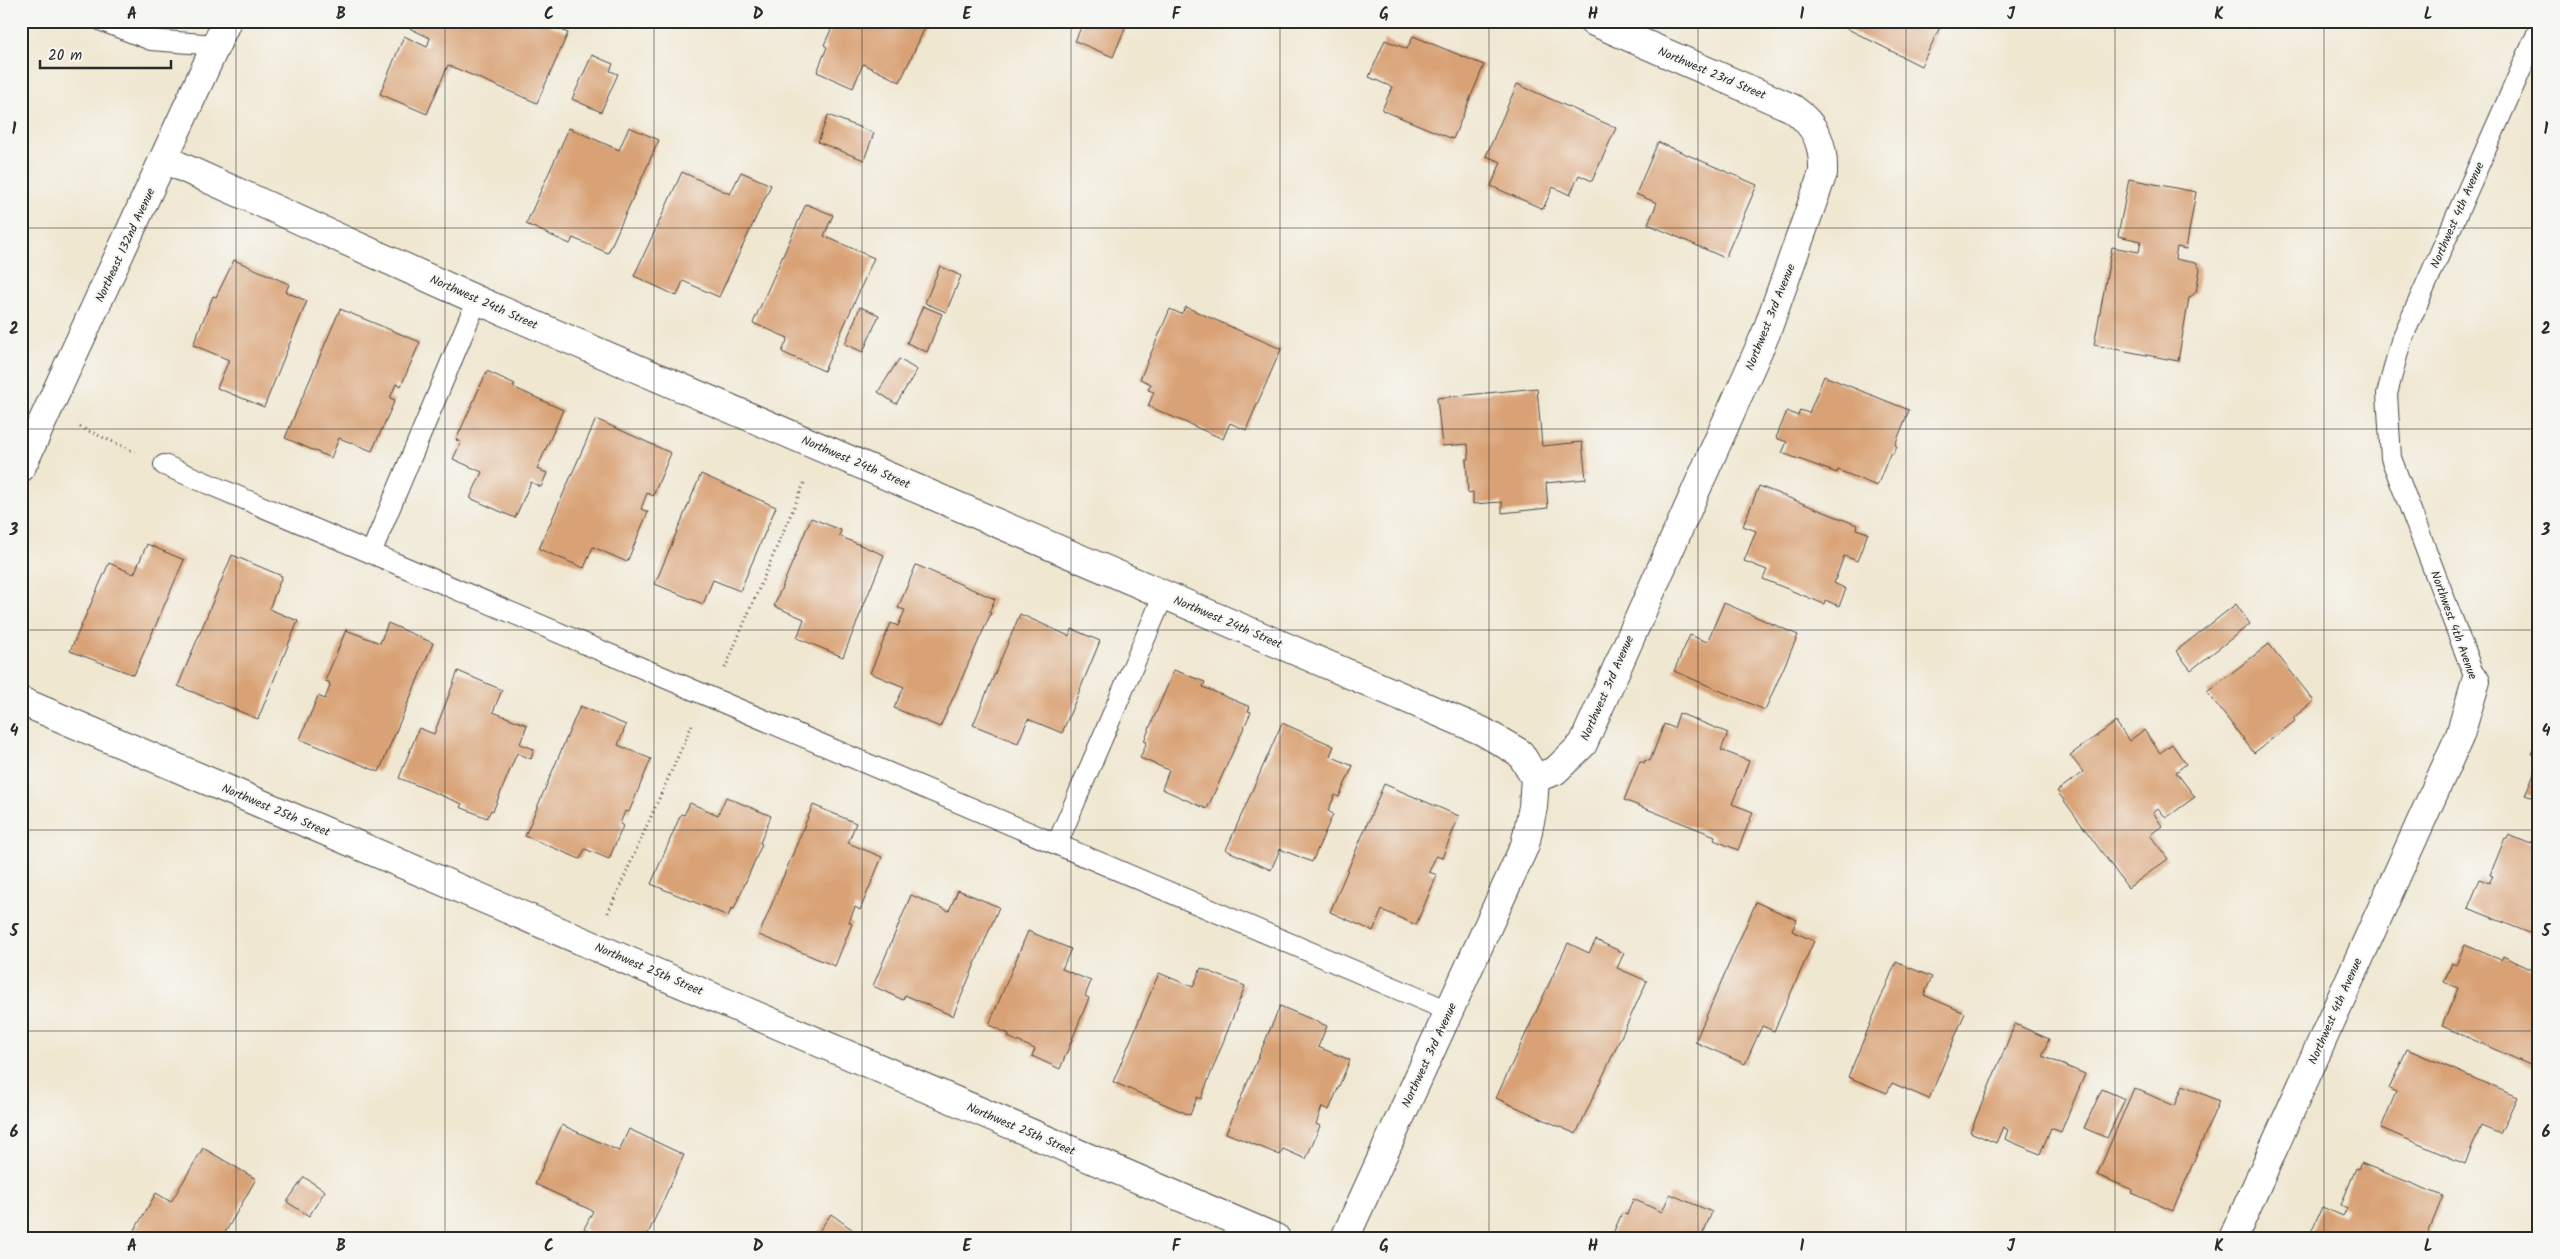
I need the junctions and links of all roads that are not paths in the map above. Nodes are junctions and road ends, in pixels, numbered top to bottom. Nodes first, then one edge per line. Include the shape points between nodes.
1 (102, 21) edge
2 (1592, 21) edge
3 (2539, 29) edge
4 (222, 33) edge
5 (1820, 140) joint
6 (164, 159) junction
7 (477, 300) junction
8 (164, 465) road end
9 (21, 468) edge
10 (371, 553) junction
11 (1164, 594) junction
12 (2476, 680) joint
13 (21, 701) edge
14 (1535, 778) junction
15 (1057, 844) junction
16 (1449, 1011) junction
17 (1276, 1238) edge
18 (1345, 1238) edge
19 (2233, 1238) edge

1 - 4 lane via 151,40
2 - 5 street, Northwest 23rd Street via 1792,108 1813,127
3 - 12 lane, Northwest 4th Avenue via 2401,341 2387,394 2391,458
4 - 6 street, Northeast 132nd Avenue
5 - 14 street, Northwest 3rd Avenue via 1824,156 1823,173 1766,333 1583,744 1555,772
6 - 7 street, Northwest 24th Street
6 - 9 street, Northeast 132nd Avenue
7 - 10 lane
7 - 11 street, Northwest 24th Street
8 - 10 lane
10 - 15 lane
11 - 14 street, Northwest 24th Street via 1482,731 1520,754
11 - 15 lane
12 - 19 street, Northwest 4th Avenue via 2460,735
13 - 17 street, Northwest 25th Street
14 - 16 street, Northwest 3rd Avenue via 1525,845
15 - 16 lane
16 - 18 street, Northwest 3rd Avenue

